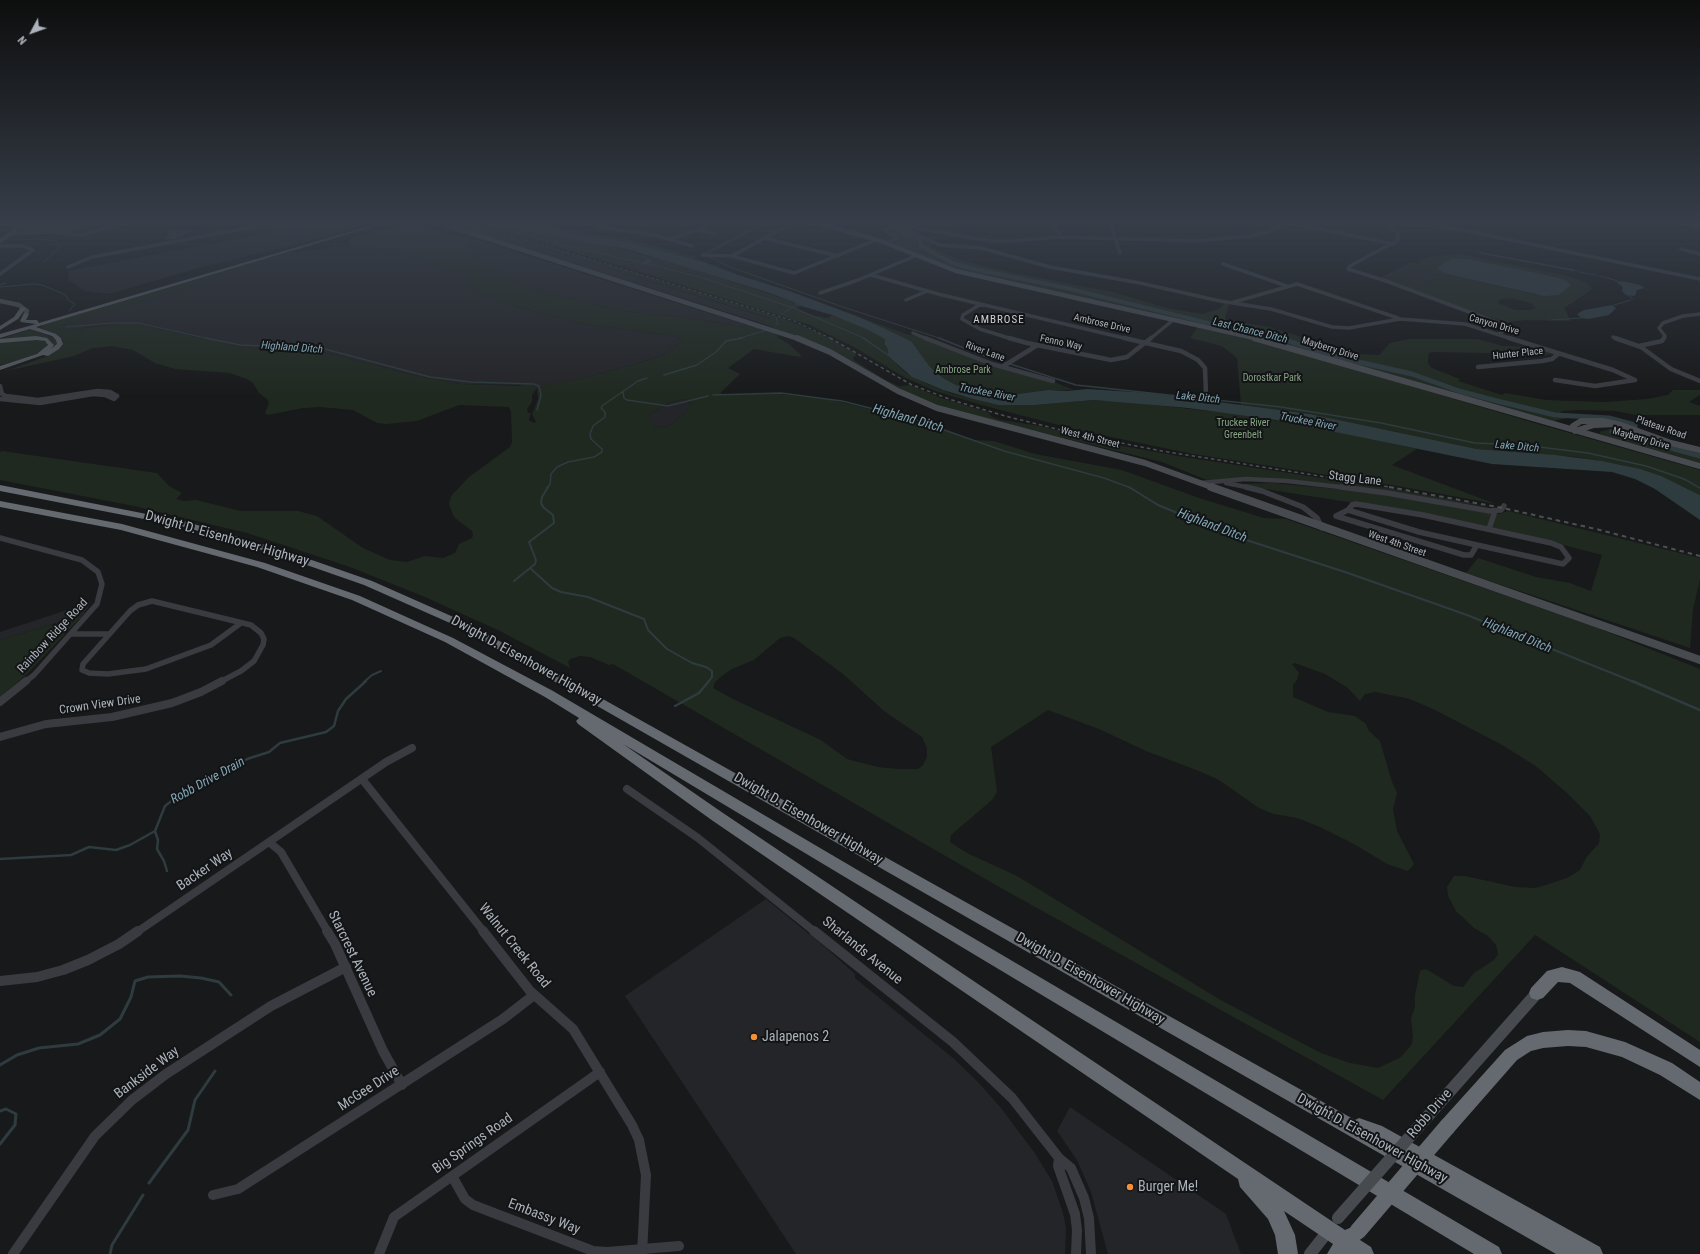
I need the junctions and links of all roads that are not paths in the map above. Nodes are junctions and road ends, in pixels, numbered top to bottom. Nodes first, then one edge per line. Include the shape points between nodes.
1 (181, 281) edge
2 (185, 281) edge
3 (620, 281) edge
4 (855, 281) edge
5 (890, 281) edge
6 (994, 281) edge
7 (1126, 281) edge
8 (1271, 281) edge
9 (1384, 281) edge
10 (1287, 286) junction
11 (927, 291) junction
12 (820, 293) dead end
13 (906, 300) dead end
14 (0, 301) edge
15 (1233, 303) junction
16 (981, 304) junction
17 (23, 308) junction
18 (26, 314) joint
19 (1700, 314) edge
20 (48, 319) junction
21 (1400, 319) junction
22 (1173, 320) junction
23 (30, 327) junction
24 (0, 328) edge
25 (0, 334) edge
26 (913, 334) dead end
27 (1498, 334) junction
28 (1613, 337) dead end
29 (0, 341) edge
30 (1145, 342) junction
31 (1036, 346) junction
32 (1639, 346) junction
33 (1558, 354) junction
34 (1006, 365) junction
35 (1478, 367) dead end
36 (0, 368) edge
37 (1555, 380) dead end
38 (1053, 381) dead end
39 (1700, 381) edge
40 (0, 386) edge
41 (1206, 395) dead end
42 (0, 399) edge
43 (1575, 431) junction
44 (1700, 450) edge
45 (1700, 466) edge
46 (1218, 481) junction
47 (1200, 483) junction
48 (0, 485) edge
49 (0, 488) edge
50 (0, 504) edge
51 (1504, 506) dead end
52 (1348, 510) junction
53 (1495, 511) junction
54 (142, 515) junction
55 (1322, 528) junction
56 (1489, 529) junction
57 (0, 538) edge
58 (1477, 545) junction
59 (241, 623) junction
60 (72, 634) junction
61 (109, 634) junction
62 (1700, 660) edge
63 (549, 694) junction
64 (0, 702) edge
65 (0, 737) edge
66 (412, 748) dead end
67 (362, 779) junction
68 (627, 789) dead end
69 (269, 842) junction
70 (346, 967) junction
71 (0, 981) edge
72 (1537, 993) joint
73 (534, 995) junction
74 (1700, 1059) edge
75 (600, 1072) junction
76 (402, 1085) junction
77 (1700, 1092) edge
78 (1341, 1122) junction
79 (1218, 1155) junction
80 (1059, 1158) junction
81 (452, 1176) junction
82 (213, 1195) dead end
83 (1334, 1224) junction
84 (1348, 1242) edge
85 (679, 1246) dead end
86 (642, 1252) edge
87 (13, 1254) edge
88 (379, 1254) edge
89 (1076, 1254) edge
90 (1091, 1254) edge
91 (1288, 1254) edge
92 (1310, 1254) edge
93 (1364, 1254) edge
94 (1492, 1254) edge
95 (1575, 1254) edge
96 (1593, 1254) edge

1 - 20 main road
2 - 23 main road
3 - 47 main road, West 4th Street via 793,336 830,352 903,393 937,408 1122,456
4 - 12 street
5 - 11 street, Ambrose Drive
6 - 22 main road, Mayberry Drive
7 - 15 street, Canyon Drive
8 - 10 street
9 - 27 street via 1508,326 1508,329
10 - 15 street
10 - 21 street via 1297,284
11 - 13 street
11 - 16 street, Ambrose Drive
14 - 17 main road via 17,304
15 - 21 street, Canyon Drive via 1276,310 1337,327 1349,328
16 - 30 street, Ambrose Drive
16 - 31 street, Fenno Way via 963,315 962,319 988,332
17 - 18 main road via 27,310
17 - 24 main road via 16,318
18 - 20 main road via 23,319 27,322
19 - 32 street via 1683,316 1663,323 1659,328 1665,336 1664,339
20 - 25 main road
21 - 27 street, Canyon Drive via 1461,324
22 - 30 street, Fenno Way
22 - 43 main road, Mayberry Drive via 1274,343
23 - 25 main road
23 - 36 main road via 56,337 60,344 42,357
26 - 34 street, River Lane
27 - 33 street, Canyon Drive
28 - 32 street
29 - 36 main road via 36,338 51,343 45,352
30 - 31 street, Fenno Way via 1127,357 1116,360
30 - 41 street, Ambrose Drive via 1181,351 1201,363 1206,371
31 - 34 street
32 - 39 street via 1671,369
33 - 35 street, Hunter Place via 1552,359 1542,361
33 - 37 street, Canyon Drive via 1635,380 1595,386
34 - 38 street, River Lane
40 - 42 street via 2,394 6,396 38,400 53,400 98,391 110,392 117,396 114,399 93,394 40,403
43 - 44 main road, Plateau Road via 1594,425 1616,424
43 - 45 main road, Mayberry Drive
46 - 47 street, Stagg Lane
46 - 53 street, Stagg Lane via 1256,479 1304,483 1387,493
46 - 55 street via 1262,491 1303,507 1317,518
47 - 55 main road, West 4th Street
48 - 54 highway via 129,509
49 - 54 highway, Dwight D. Eisenhower Highway
50 - 63 highway, Dwight D. Eisenhower Highway via 154,535 294,576 356,598 450,640
51 - 53 street via 1501,510
52 - 56 street via 1352,505 1360,505
52 - 58 street via 1419,532
52 - 58 street via 1336,516 1464,555 1471,555
53 - 56 street
54 - 78 highway, Dwight D. Eisenhower Highway via 187,525 348,576 412,601 498,643
55 - 62 main road, West 4th Street
56 - 58 street via 1556,544 1564,550 1568,558 1566,562 1558,564
57 - 60 street, Rainbow Ridge Road via 75,557 94,567 101,577 100,597
59 - 61 street, Crown View Drive via 162,602 143,603 130,611
59 - 61 street via 210,645 146,669 108,674 82,670 82,664
59 - 65 street, Crown View Drive via 255,627 263,636 263,645 258,656 241,671 201,692 143,712 46,724
60 - 61 street
60 - 64 street, Rainbow Ridge Road via 34,675
63 - 79 highway via 582,721 718,817
63 - 94 highway, Dwight D. Eisenhower Highway
66 - 67 street, Backer Way
67 - 69 street, Backer Way
67 - 73 street, Walnut Creek Road
68 - 80 street, Sharlands Avenue via 698,838 958,1046 1007,1092
69 - 70 street, Starcrest Avenue via 281,852
69 - 71 street, Backer Way via 137,933 106,951 54,973
70 - 76 street, Starcrest Avenue via 382,1051
70 - 87 street, Bankside Way via 271,1006 161,1077 132,1100 113,1117 80,1156
72 - 74 highway via 1553,976 1562,974 1574,977
72 - 83 main road, Robb Drive, bridge
73 - 75 street, Walnut Creek Road via 566,1020
73 - 76 street, McGee Drive via 503,1019
75 - 81 street, Big Springs Road
75 - 86 street, Walnut Creek Road via 632,1125 644,1158 646,1193
76 - 82 street, McGee Drive via 238,1190
77 - 84 highway, bridge via 1666,1069 1625,1050 1586,1039 1547,1039 1527,1044 1511,1055
78 - 95 highway, Dwight D. Eisenhower Highway
78 - 96 highway via 1376,1132
79 - 83 highway
79 - 91 highway via 1248,1180 1267,1201 1285,1235
80 - 89 street, Sharlands Avenue via 1058,1166 1075,1214
80 - 90 street, Sharlands Avenue via 1071,1168 1084,1198 1089,1218
81 - 86 street, Embassy Way via 465,1199 473,1205 584,1248 607,1252
81 - 88 street, Big Springs Road via 394,1217
83 - 84 highway
83 - 92 main road, Robb Drive
84 - 93 highway
85 - 86 street, Embassy Way

